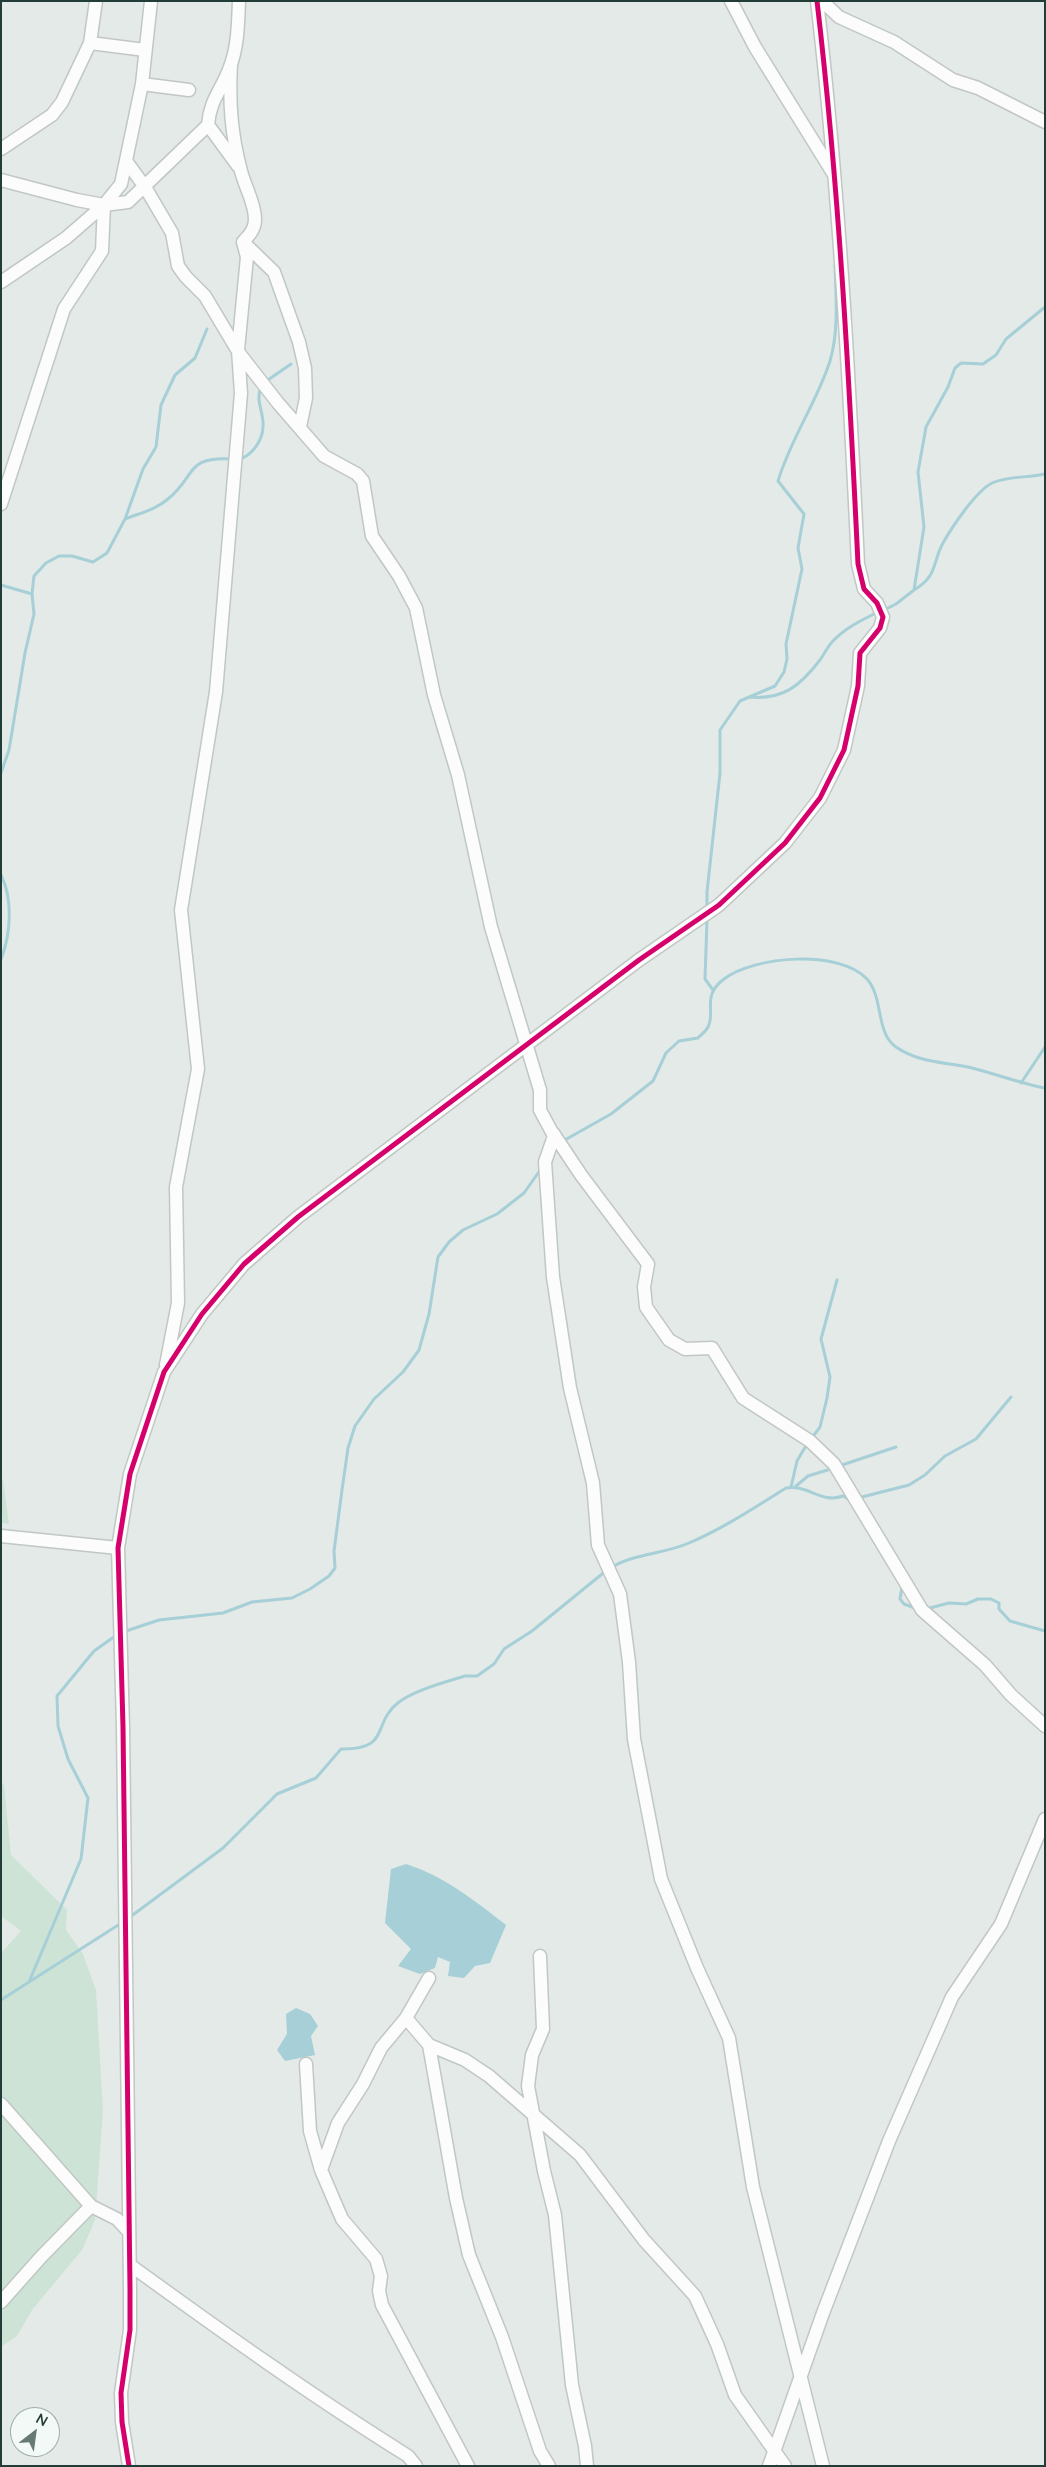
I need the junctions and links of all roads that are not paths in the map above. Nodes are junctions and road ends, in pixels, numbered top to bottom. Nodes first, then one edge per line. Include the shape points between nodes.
1 (96, 1) edge
2 (151, 1) edge
3 (239, 1) edge
4 (731, 1) edge
5 (817, 1) edge
6 (822, 1) edge
7 (90, 43) junction
8 (145, 50) junction
9 (231, 64) junction
10 (142, 84) junction
11 (188, 90) dead end
12 (1045, 122) edge
13 (208, 125) junction
14 (1, 149) edge
15 (126, 161) junction
16 (241, 171) junction
17 (833, 174) junction
18 (1, 180) edge
19 (145, 187) junction
20 (104, 204) junction
21 (242, 242) junction
22 (1, 282) edge
23 (239, 353) junction
24 (300, 427) junction
25 (1, 504) edge
26 (525, 1046) junction
27 (553, 1133) junction
28 (164, 1372) junction
29 (1, 1536) edge
30 (118, 1548) junction
31 (1045, 1726) edge
32 (1045, 1819) edge
33 (540, 1956) dead end
34 (429, 1978) dead end
35 (406, 2018) junction
36 (429, 2045) junction
37 (306, 2064) dead end
38 (1, 2104) edge
39 (532, 2116) junction
40 (321, 2170) junction
41 (92, 2206) junction
42 (129, 2232) junction
43 (130, 2265) junction
44 (1, 2302) edge
45 (801, 2380) junction
46 (775, 2451) junction
47 (129, 2466) edge
48 (416, 2466) edge
49 (468, 2466) edge
50 (549, 2466) edge
51 (587, 2466) edge
52 (769, 2466) edge
53 (785, 2466) edge
54 (823, 2466) edge

1 - 7 street
2 - 8 street
3 - 9 street via 236,47
4 - 17 street via 755,47
5 - 17 street
6 - 12 street via 839,17 894,42 953,80 978,88
7 - 8 street
7 - 14 street via 52,116
8 - 10 street
9 - 13 street via 209,108
9 - 16 street via 229,102
10 - 11 street
10 - 15 street
13 - 16 street
13 - 19 street
15 - 19 street
15 - 20 street via 121,184
16 - 21 street via 255,219 254,229
17 - 26 street via 847,333 858,564 864,589 878,603 883,617 880,628 860,653 858,686 844,750 820,798 785,844 719,905 639,960
18 - 20 street
19 - 20 street via 128,202
19 - 23 street via 172,233 178,266 205,296
20 - 22 street via 66,238
20 - 25 street via 102,251 64,309
21 - 23 street via 247,256
21 - 24 street via 274,272 299,342 305,368 306,398
23 - 24 street
23 - 28 street via 241,402 216,692 182,910 198,1069 176,1186 178,1303
24 - 26 street via 324,456 357,474 363,481 372,536 416,608 434,695 458,775 491,927
26 - 27 street via 540,1090 540,1110
26 - 28 street via 298,1217 244,1264 202,1314
27 - 31 street via 580,1175 648,1264 644,1287 646,1307 669,1340 685,1349 712,1348 743,1398 810,1441 834,1464 922,1610 985,1665 1011,1696
27 - 45 street via 545,1162 553,1277 570,1388 593,1483 598,1544 620,1594 634,1738 661,1879 729,2038 753,2187
28 - 30 street via 130,1474
29 - 30 street
30 - 42 street
32 - 45 street via 1001,1924 952,1997 889,2141
33 - 39 street via 543,2029 532,2055 528,2086
34 - 35 street
35 - 36 street
35 - 40 street via 380,2048 363,2084 338,2123
36 - 39 street via 466,2060 489,2076
36 - 50 street via 469,2255 502,2337 540,2451
37 - 40 street via 310,2131
38 - 41 street
39 - 46 street via 580,2155 644,2240 695,2296 735,2394
39 - 51 street via 555,2215 572,2385
40 - 49 street via 342,2219 376,2259 381,2276 382,2305
41 - 42 street via 117,2219
41 - 44 street
42 - 43 street
43 - 47 street via 130,2330 121,2393
43 - 48 street via 258,2358 408,2456
45 - 46 street
45 - 54 street
46 - 52 street
46 - 53 street

